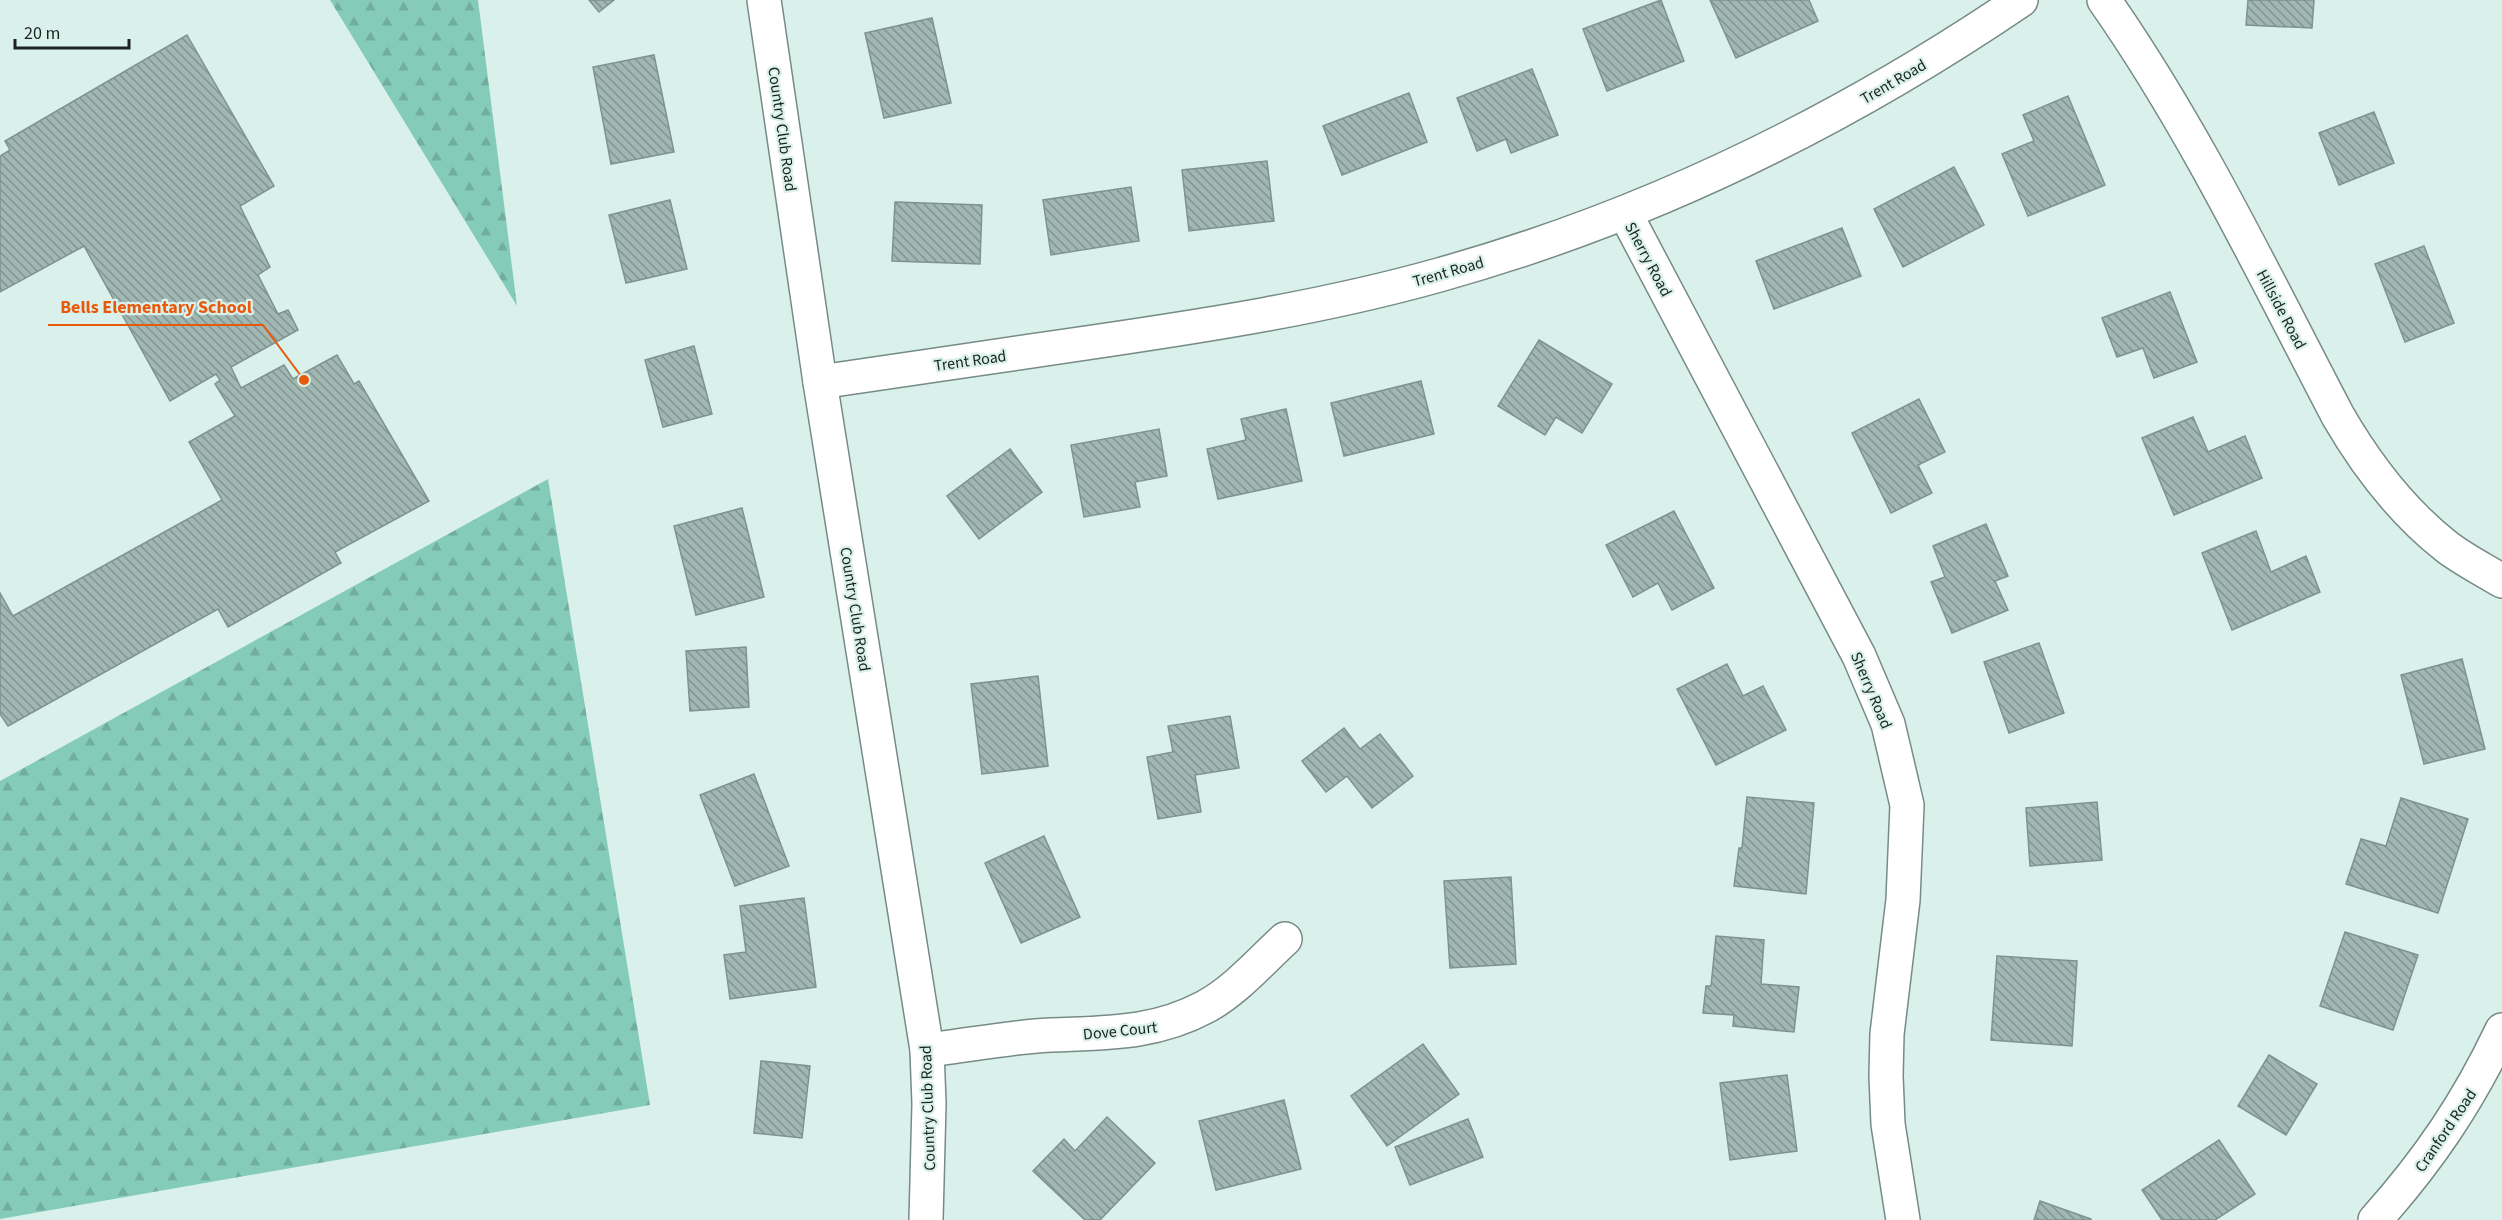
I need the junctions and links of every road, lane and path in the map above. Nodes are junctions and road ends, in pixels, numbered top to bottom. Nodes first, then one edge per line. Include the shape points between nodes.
1 (765, 0) edge
2 (2021, 0) edge
3 (2104, 0) edge
4 (1625, 213) junction
5 (820, 382) junction
6 (2502, 581) edge
7 (1285, 939) dead end
8 (2502, 1030) edge
9 (927, 1050) junction
10 (926, 1220) edge
11 (1903, 1220) edge
12 (2375, 1220) edge

1 - 5 street, Country Club Road
2 - 4 street, Trent Road via 1871,95 1748,159
3 - 6 street, Hillside Road via 2201,155 2360,454 2388,492 2417,520 2448,547
4 - 5 street, Trent Road via 1439,275 1258,317
4 - 11 street, Sherry Road via 1859,656 1888,724 1907,805 1903,900 1887,1034 1886,1076 1888,1124
5 - 9 street, Country Club Road
7 - 9 street, Dove Court via 1206,1006 1164,1025
8 - 12 street, Cranford Road via 2446,1132 2412,1179
9 - 10 street, Country Club Road via 930,1104

